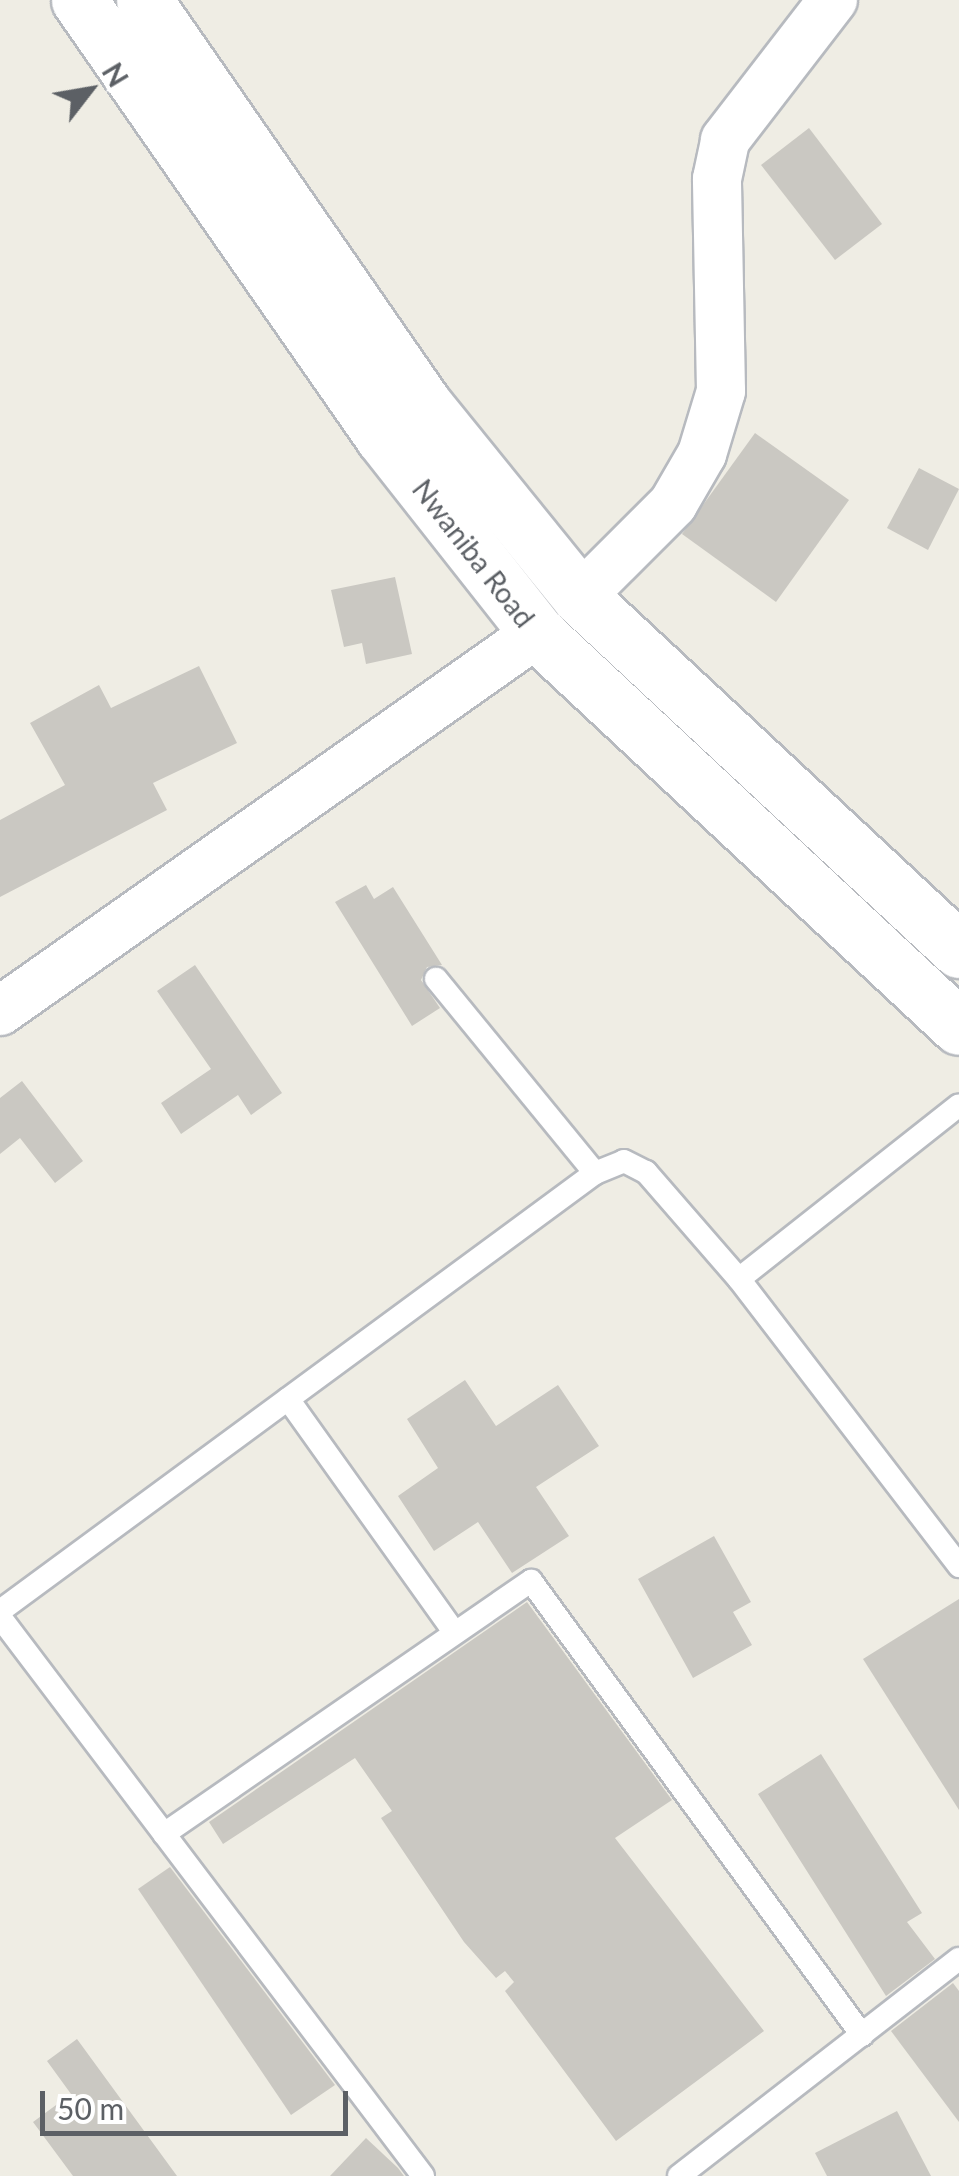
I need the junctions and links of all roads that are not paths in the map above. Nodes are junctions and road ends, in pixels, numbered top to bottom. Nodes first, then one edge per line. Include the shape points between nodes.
1 (79, 0) edge
2 (144, 0) edge
3 (833, 0) edge
4 (580, 597) junction
5 (537, 633) junction
6 (959, 950) edge
7 (436, 979) dead end
8 (0, 1011) edge
9 (959, 1027) edge
10 (959, 1105) edge
11 (596, 1173) junction
12 (739, 1279) junction
13 (288, 1399) junction
14 (959, 1566) edge
15 (0, 1614) edge
16 (452, 1629) junction
17 (164, 1834) junction
18 (959, 1959) edge
19 (862, 2035) junction
20 (423, 2176) edge
21 (679, 2176) edge

1 - 5 main road, Nwaniba Road via 383,438
2 - 4 main road via 422,402
3 - 4 street via 725,140 717,179 721,391 702,454 673,504
4 - 6 main road
5 - 8 street
5 - 9 main road, Nwaniba Road
7 - 11 lane
10 - 12 lane
11 - 12 lane via 624,1161 646,1172
11 - 13 lane
12 - 14 lane
13 - 15 lane
13 - 16 lane
15 - 17 lane
16 - 17 lane
16 - 19 lane via 515,1585 531,1581 544,1591
17 - 20 lane
18 - 19 lane
19 - 21 lane

